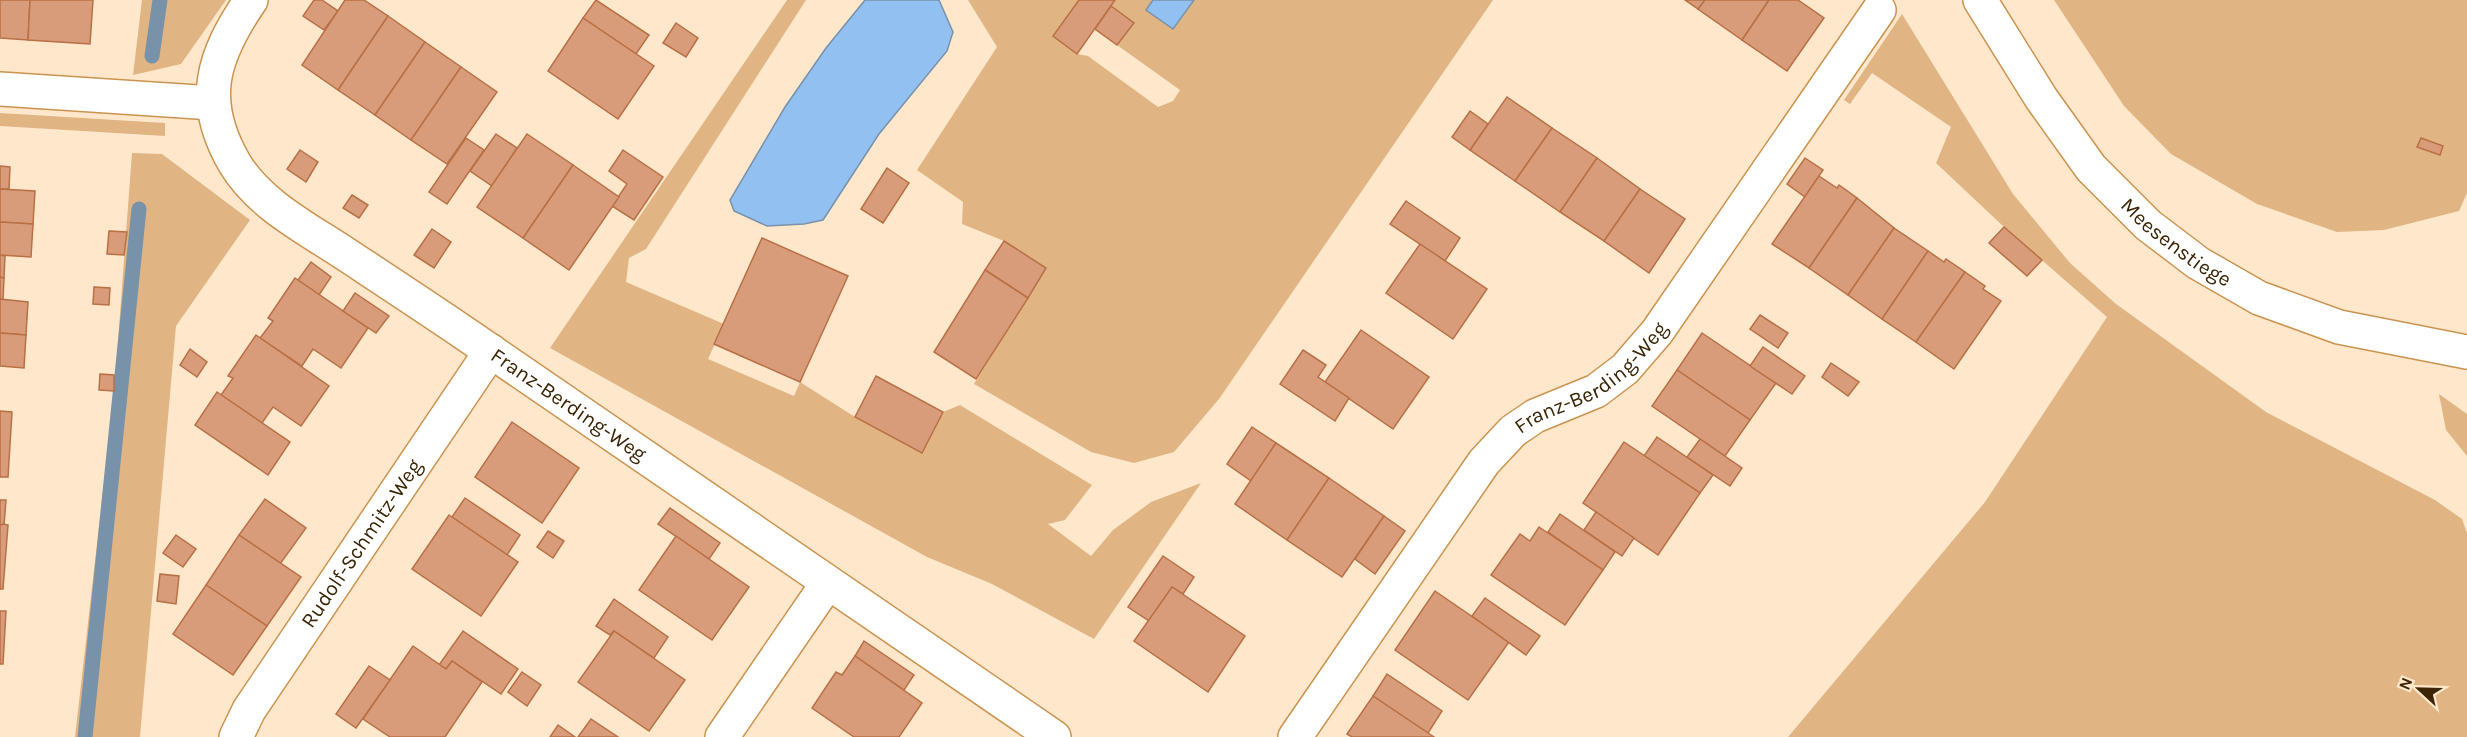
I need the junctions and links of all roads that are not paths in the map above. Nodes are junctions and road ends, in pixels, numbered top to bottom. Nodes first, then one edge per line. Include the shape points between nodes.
1 (251, 0) edge
2 (1980, 0) edge
3 (1879, 10) dead end
4 (0, 89) edge
5 (213, 103) junction
6 (491, 351) junction
7 (2467, 352) edge
8 (827, 584) junction
9 (236, 737) edge
10 (722, 737) edge
11 (1054, 737) edge
12 (1295, 737) edge

1 - 5 street, Franz-Berding-Weg via 229,33 216,70
2 - 7 street, Meesenstiege via 2041,98 2091,168 2148,225 2198,263 2259,298 2339,327
3 - 12 street, Franz-Berding-Weg via 1657,333 1625,369 1596,391 1535,416 1513,431 1484,462
4 - 5 street
5 - 6 street, Franz-Berding-Weg via 217,129 236,167 276,208
6 - 8 street, Franz-Berding-Weg
6 - 9 street, Rudolf-Schmitz-Weg via 249,710
8 - 10 street
8 - 11 street, Franz-Berding-Weg

